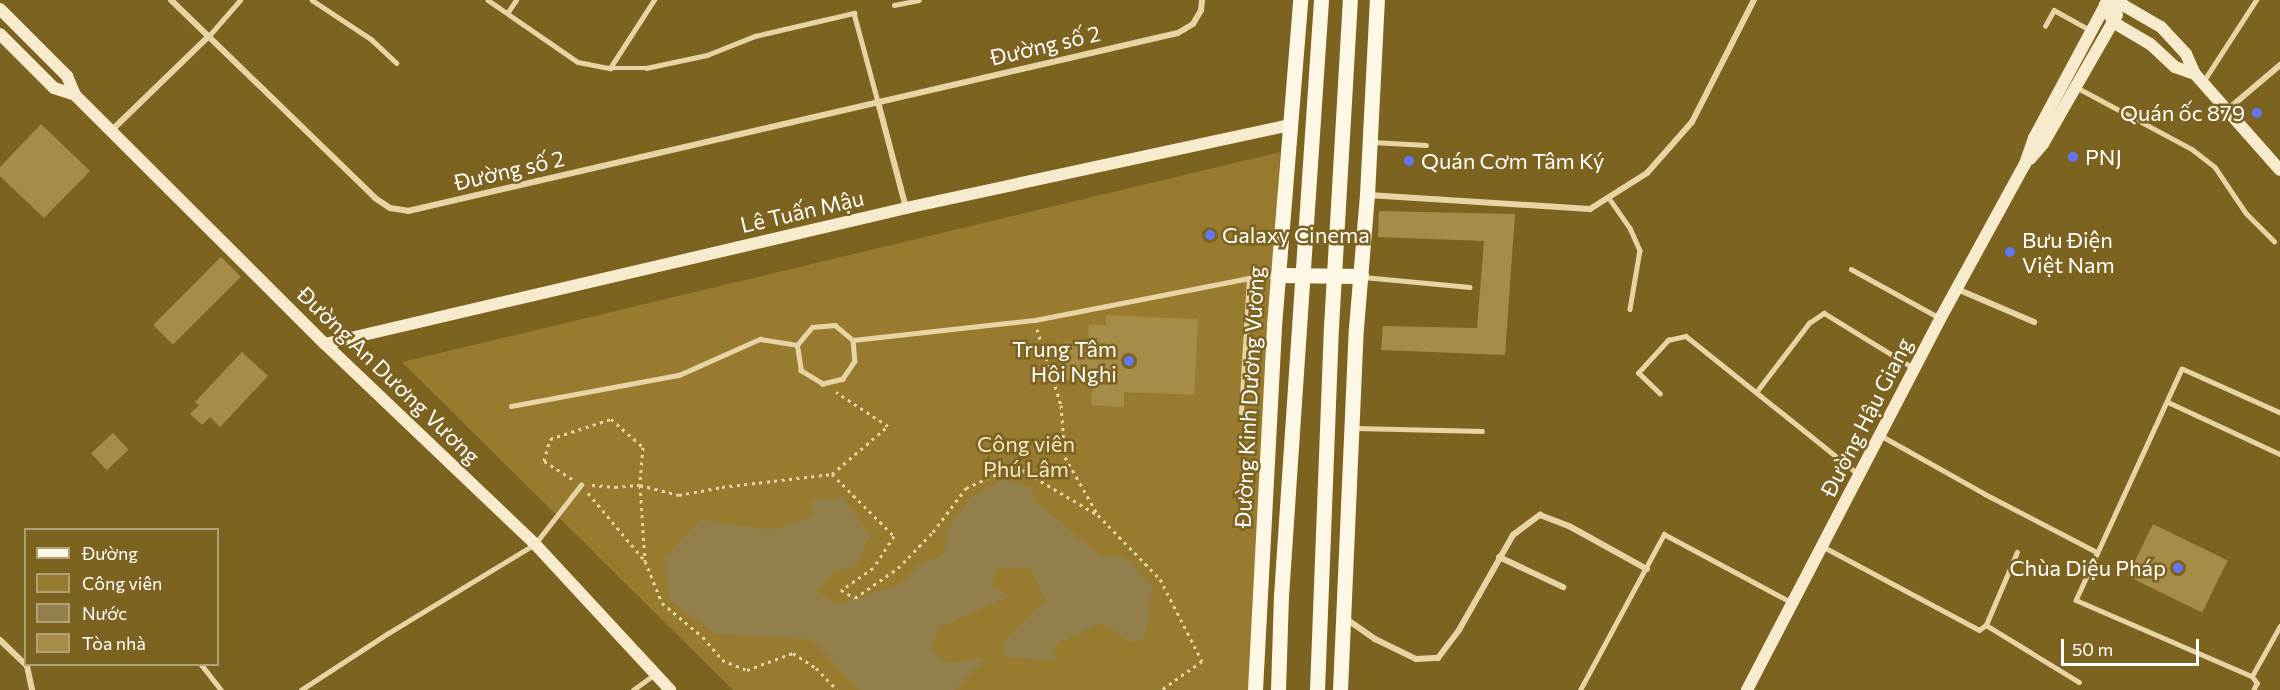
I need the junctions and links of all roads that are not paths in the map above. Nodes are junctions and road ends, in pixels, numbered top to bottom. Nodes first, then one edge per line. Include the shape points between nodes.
1 (171, 0) edge
2 (240, 0) edge
3 (312, 0) edge
4 (488, 0) edge
5 (516, 0) edge
6 (654, 0) edge
7 (919, 0) edge
8 (1202, 0) edge
9 (1300, 0) edge
10 (1321, 0) edge
11 (1350, 0) edge
12 (1377, 0) edge
13 (1754, 0) edge
14 (2256, 0) edge
15 (2103, 2) edge
16 (2124, 2) edge
17 (894, 5) dead end
18 (1, 12) edge
19 (508, 12) junction
20 (2113, 22) junction
21 (2045, 26) dead end
22 (2092, 32) junction
23 (0, 34) edge
24 (208, 37) junction
25 (397, 63) dead end
26 (2280, 65) edge
27 (610, 68) junction
28 (2199, 78) junction
29 (2075, 86) junction
30 (75, 95) junction
31 (878, 102) junction
32 (2228, 110) junction
33 (1313, 119) junction
34 (1290, 124) junction
35 (112, 129) junction
36 (1369, 142) junction
37 (1426, 145) dead end
38 (2025, 164) junction
39 (2280, 170) edge
40 (1367, 195) junction
41 (1609, 198) junction
42 (906, 208) junction
43 (2274, 241) dead end
44 (1851, 269) dead end
45 (1278, 275) junction
46 (1303, 275) junction
47 (1336, 276) junction
48 (1360, 276) junction
49 (1249, 278) junction
50 (1470, 287) dead end
51 (1956, 289) junction
52 (1630, 309) dead end
53 (1940, 319) junction
54 (2034, 322) dead end
55 (853, 340) junction
56 (325, 344) junction
57 (797, 345) junction
58 (1915, 368) junction
59 (1756, 391) junction
60 (1660, 394) dead end
61 (2168, 402) junction
62 (512, 406) dead end
63 (1241, 413) dead end
64 (2280, 413) edge
65 (1353, 428) junction
66 (1482, 431) dead end
67 (1880, 435) junction
68 (2280, 454) edge
69 (1859, 475) junction
70 (581, 484) road end
71 (535, 544) junction
72 (1822, 546) junction
73 (2017, 552) dead end
74 (2097, 552) junction
75 (1499, 557) junction
76 (1647, 569) junction
77 (1563, 587) dead end
78 (1793, 603) junction
79 (1342, 616) junction
80 (1986, 625) junction
81 (2280, 626) edge
82 (2278, 638) edge
83 (0, 640) edge
84 (24, 663) edge
85 (27, 666) edge
86 (203, 666) edge
87 (655, 674) junction
88 (2252, 676) junction
89 (2079, 682) dead end
90 (32, 690) edge
91 (221, 690) edge
92 (301, 690) edge
93 (633, 690) edge
94 (670, 690) edge
95 (1255, 690) edge
96 (1278, 690) edge
97 (1317, 690) edge
98 (1340, 690) edge
99 (1580, 690) edge
100 (1747, 690) edge
101 (2254, 690) edge

1 - 24 street, Đường số 2
2 - 24 lane
3 - 25 lane via 371,39
4 - 19 lane
5 - 19 lane
6 - 27 lane
7 - 17 lane
8 - 31 street, Đường số 2 via 1193,24 1178,33
9 - 34 main road, Đường Kinh Dương Vương
10 - 33 main road, Đường Kinh Dương Vương
11 - 47 main road
12 - 36 main road
13 - 41 street via 1692,122 1647,173
14 - 28 lane
15 - 16 main road
15 - 20 main road
15 - 22 main road, Đường Hậu Giang
16 - 20 main road, Đường Hậu Giang
16 - 28 main road via 2161,27 2186,54
18 - 30 main road, Đường An Dương Vương via 67,76
19 - 27 lane via 578,62
20 - 28 main road via 2150,44 2175,67
20 - 29 main road, Đường Hậu Giang
21 - 22 lane via 2054,10
22 - 38 main road, Đường Hậu Giang via 2034,138
23 - 30 main road, Đường An Dương Vương via 54,88
24 - 31 street, Đường số 2 via 375,198 390,208 408,212
24 - 35 street
26 - 32 street
27 - 31 lane via 646,68 707,55 755,36 854,13
28 - 32 main road
29 - 38 main road, Đường Hậu Giang via 2043,144
29 - 43 lane via 2192,149 2215,167 2246,213
30 - 35 main road, Đường An Dương Vương
31 - 42 street
32 - 39 main road
33 - 34 main road
33 - 46 main road, Đường Kinh Dương Vương
34 - 42 main road, Lê Tuấn Mậu
34 - 45 main road, Đường Kinh Dương Vương
35 - 56 main road, Đường An Dương Vương
36 - 37 lane
36 - 40 main road
38 - 51 main road, Đường Hậu Giang
40 - 41 street via 1590,209
40 - 48 main road
41 - 52 lane via 1640,250
42 - 56 main road, Lê Tuấn Mậu
44 - 53 lane
45 - 46 main road
45 - 49 lane
45 - 95 main road, Đường Kinh Dương Vương
46 - 47 main road
46 - 96 main road, Đường Kinh Dương Vương
47 - 48 main road
47 - 97 main road
48 - 50 lane
48 - 65 main road
49 - 55 lane via 1035,320
49 - 63 lane
51 - 53 main road, Đường Hậu Giang
51 - 54 street
53 - 58 main road, Đường Hậu Giang
55 - 57 lane via 835,325 812,327
55 - 57 lane via 855,361 843,379 823,384 801,371
56 - 71 main road, Đường An Dương Vương
57 - 62 lane via 760,339 679,375
58 - 59 lane via 1824,313 1809,323
58 - 67 main road, Đường Hậu Giang
59 - 60 lane via 1681,336 1668,340 1638,373
59 - 69 lane
61 - 64 lane via 2182,369
61 - 68 lane
61 - 74 lane
65 - 66 lane
65 - 79 main road
67 - 69 main road, Đường Hậu Giang
67 - 74 lane
69 - 72 main road, Đường Hậu Giang
70 - 71 lane
71 - 87 main road, Đường An Dương Vương
71 - 92 lane
72 - 78 main road, Đường Hậu Giang
72 - 80 lane via 1979,630
73 - 80 lane
74 - 88 lane via 2076,600
75 - 76 street via 1513,535 1540,515 1569,526
75 - 77 street
75 - 79 street via 1459,630 1438,658 1416,659 1375,639
76 - 78 lane via 1664,534
76 - 99 lane
78 - 100 main road, Đường Hậu Giang
79 - 98 main road
80 - 89 lane
81 - 82 lane
82 - 88 lane
83 - 84 street
85 - 90 street
86 - 91 lane
87 - 93 lane
87 - 94 main road, Đường An Dương Vương
88 - 101 lane via 2257,683

